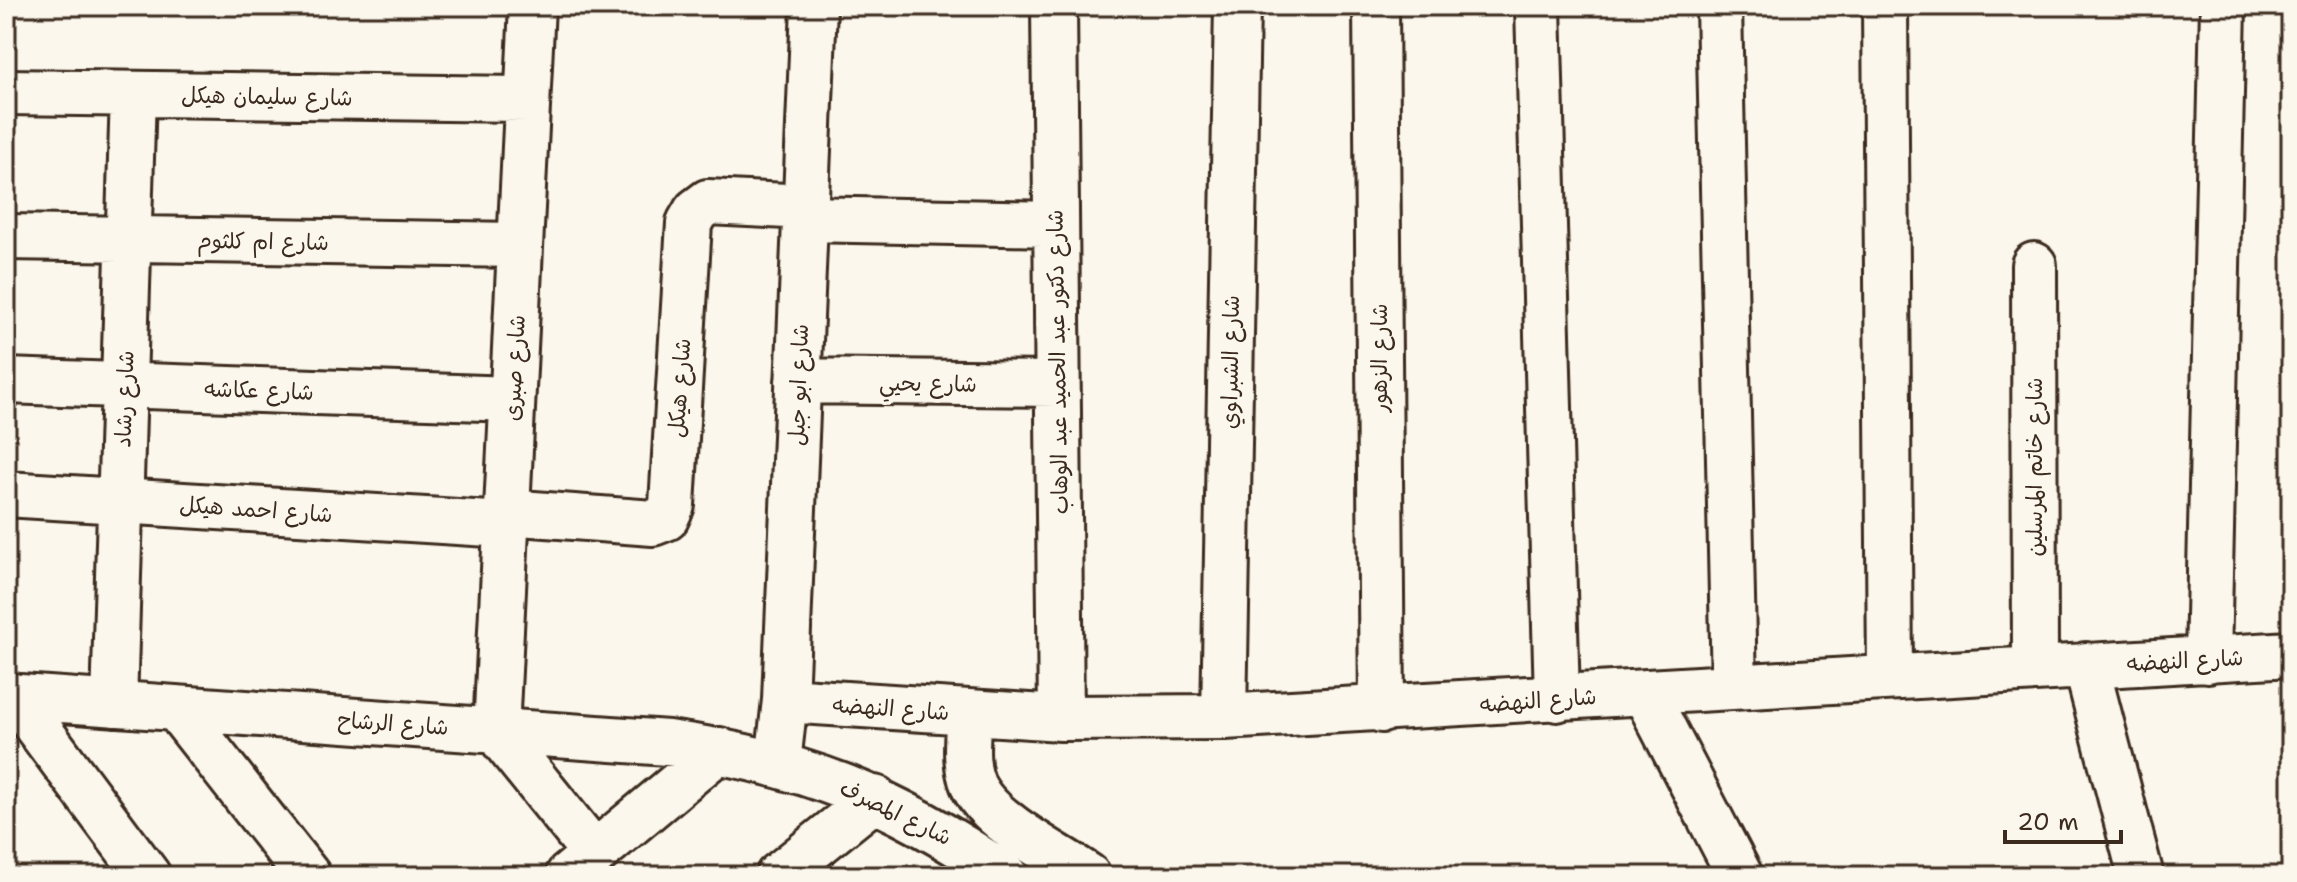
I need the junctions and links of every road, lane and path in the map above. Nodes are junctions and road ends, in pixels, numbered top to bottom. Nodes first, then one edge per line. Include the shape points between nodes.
1 (532, 6) edge
2 (814, 6) edge
3 (1054, 6) edge
4 (1237, 6) edge
5 (1376, 6) edge
6 (1538, 6) edge
7 (1719, 6) edge
8 (1885, 6) edge
9 (2223, 6) edge
10 (6, 92) edge
11 (133, 94) junction
12 (527, 99) junction
13 (806, 213) junction
14 (1055, 224) junction
15 (6, 237) edge
16 (129, 239) junction
17 (520, 245) junction
18 (2034, 265) dead end
19 (6, 381) edge
20 (798, 381) junction
21 (1057, 384) junction
22 (124, 385) junction
23 (512, 399) junction
24 (6, 494) edge
25 (121, 501) junction
26 (507, 518) junction
27 (2291, 654) edge
28 (2208, 660) junction
29 (2086, 665) junction
30 (2035, 668) junction
31 (1890, 677) junction
32 (1734, 687) junction
33 (1645, 693) junction
34 (10, 696) edge
35 (1557, 699) junction
36 (785, 700) junction
37 (114, 704) junction
38 (176, 708) junction
39 (1382, 710) junction
40 (969, 714) junction
41 (1224, 717) junction
42 (1061, 718) junction
43 (496, 731) junction
44 (719, 750) junction
45 (778, 763) junction
46 (875, 798) junction
47 (581, 865) edge
48 (295, 871) edge
49 (148, 876) edge
50 (778, 876) edge
51 (1006, 876) edge
52 (1088, 876) edge
53 (1740, 876) edge
54 (2141, 876) edge

1 - 12 street, شارع صبرى
2 - 13 street, شارع ابو جبل
3 - 14 street, شارع دكتور عبد الحميد عبد الوهاب
4 - 41 street, شارع الشبراوي
5 - 39 street, شارع الزهور
6 - 35 street
7 - 32 street
8 - 31 street
9 - 28 street
10 - 11 street, شارع سليمان هيكل
11 - 12 street, شارع سليمان هيكل
11 - 16 street, شارع رشاد
12 - 17 street, شارع صبرى
13 - 14 street
13 - 20 street, شارع ابو جبل
13 - 26 street, شارع هيكل via 708,202 689,223 672,505 666,518 653,523
14 - 21 street, شارع دكتور عبد الحميد عبد الوهاب
15 - 16 street, شارع ام كلثوم
16 - 17 street, شارع ام كلثوم
16 - 22 street, شارع رشاد
17 - 23 street, شارع صبرى
18 - 30 street, شارع خاتم المرسلين
19 - 22 street, شارع عكاشه
20 - 21 street, شارع يحيي
20 - 36 street, شارع ابو جبل
21 - 42 street, شارع دكتور عبد الحميد عبد الوهاب
22 - 23 street, شارع عكاشه
22 - 25 street, شارع رشاد
23 - 26 street, شارع صبرى
24 - 25 street, شارع احمد هيكل
25 - 26 street, شارع احمد هيكل
25 - 37 street, شارع رشاد
26 - 43 street, شارع صبرى
27 - 28 street, شارع النهضه
28 - 29 street, شارع النهضه
29 - 30 street, شارع النهضه
29 - 54 street
30 - 31 street, شارع النهضه
31 - 32 street, شارع النهضه
32 - 33 street, شارع النهضه
33 - 35 street, شارع النهضه
33 - 53 street
34 - 37 street, شارع الرشاح
34 - 49 street
35 - 39 street, شارع النهضه
36 - 40 street, شارع النهضه
36 - 45 street, شارع ابو جبل
37 - 38 street, شارع الرشاح
38 - 43 street, شارع الرشاح
38 - 48 street
39 - 41 street, شارع النهضه
40 - 42 street, شارع النهضه
40 - 52 street via 967,746 977,793 999,816
41 - 42 street, شارع النهضه
43 - 44 street, شارع الرشاح
43 - 47 street
44 - 45 street, شارع الرشاح
44 - 47 street
45 - 46 street, شارع المصرف
46 - 50 street
46 - 51 street, شارع المصرف via 952,839

